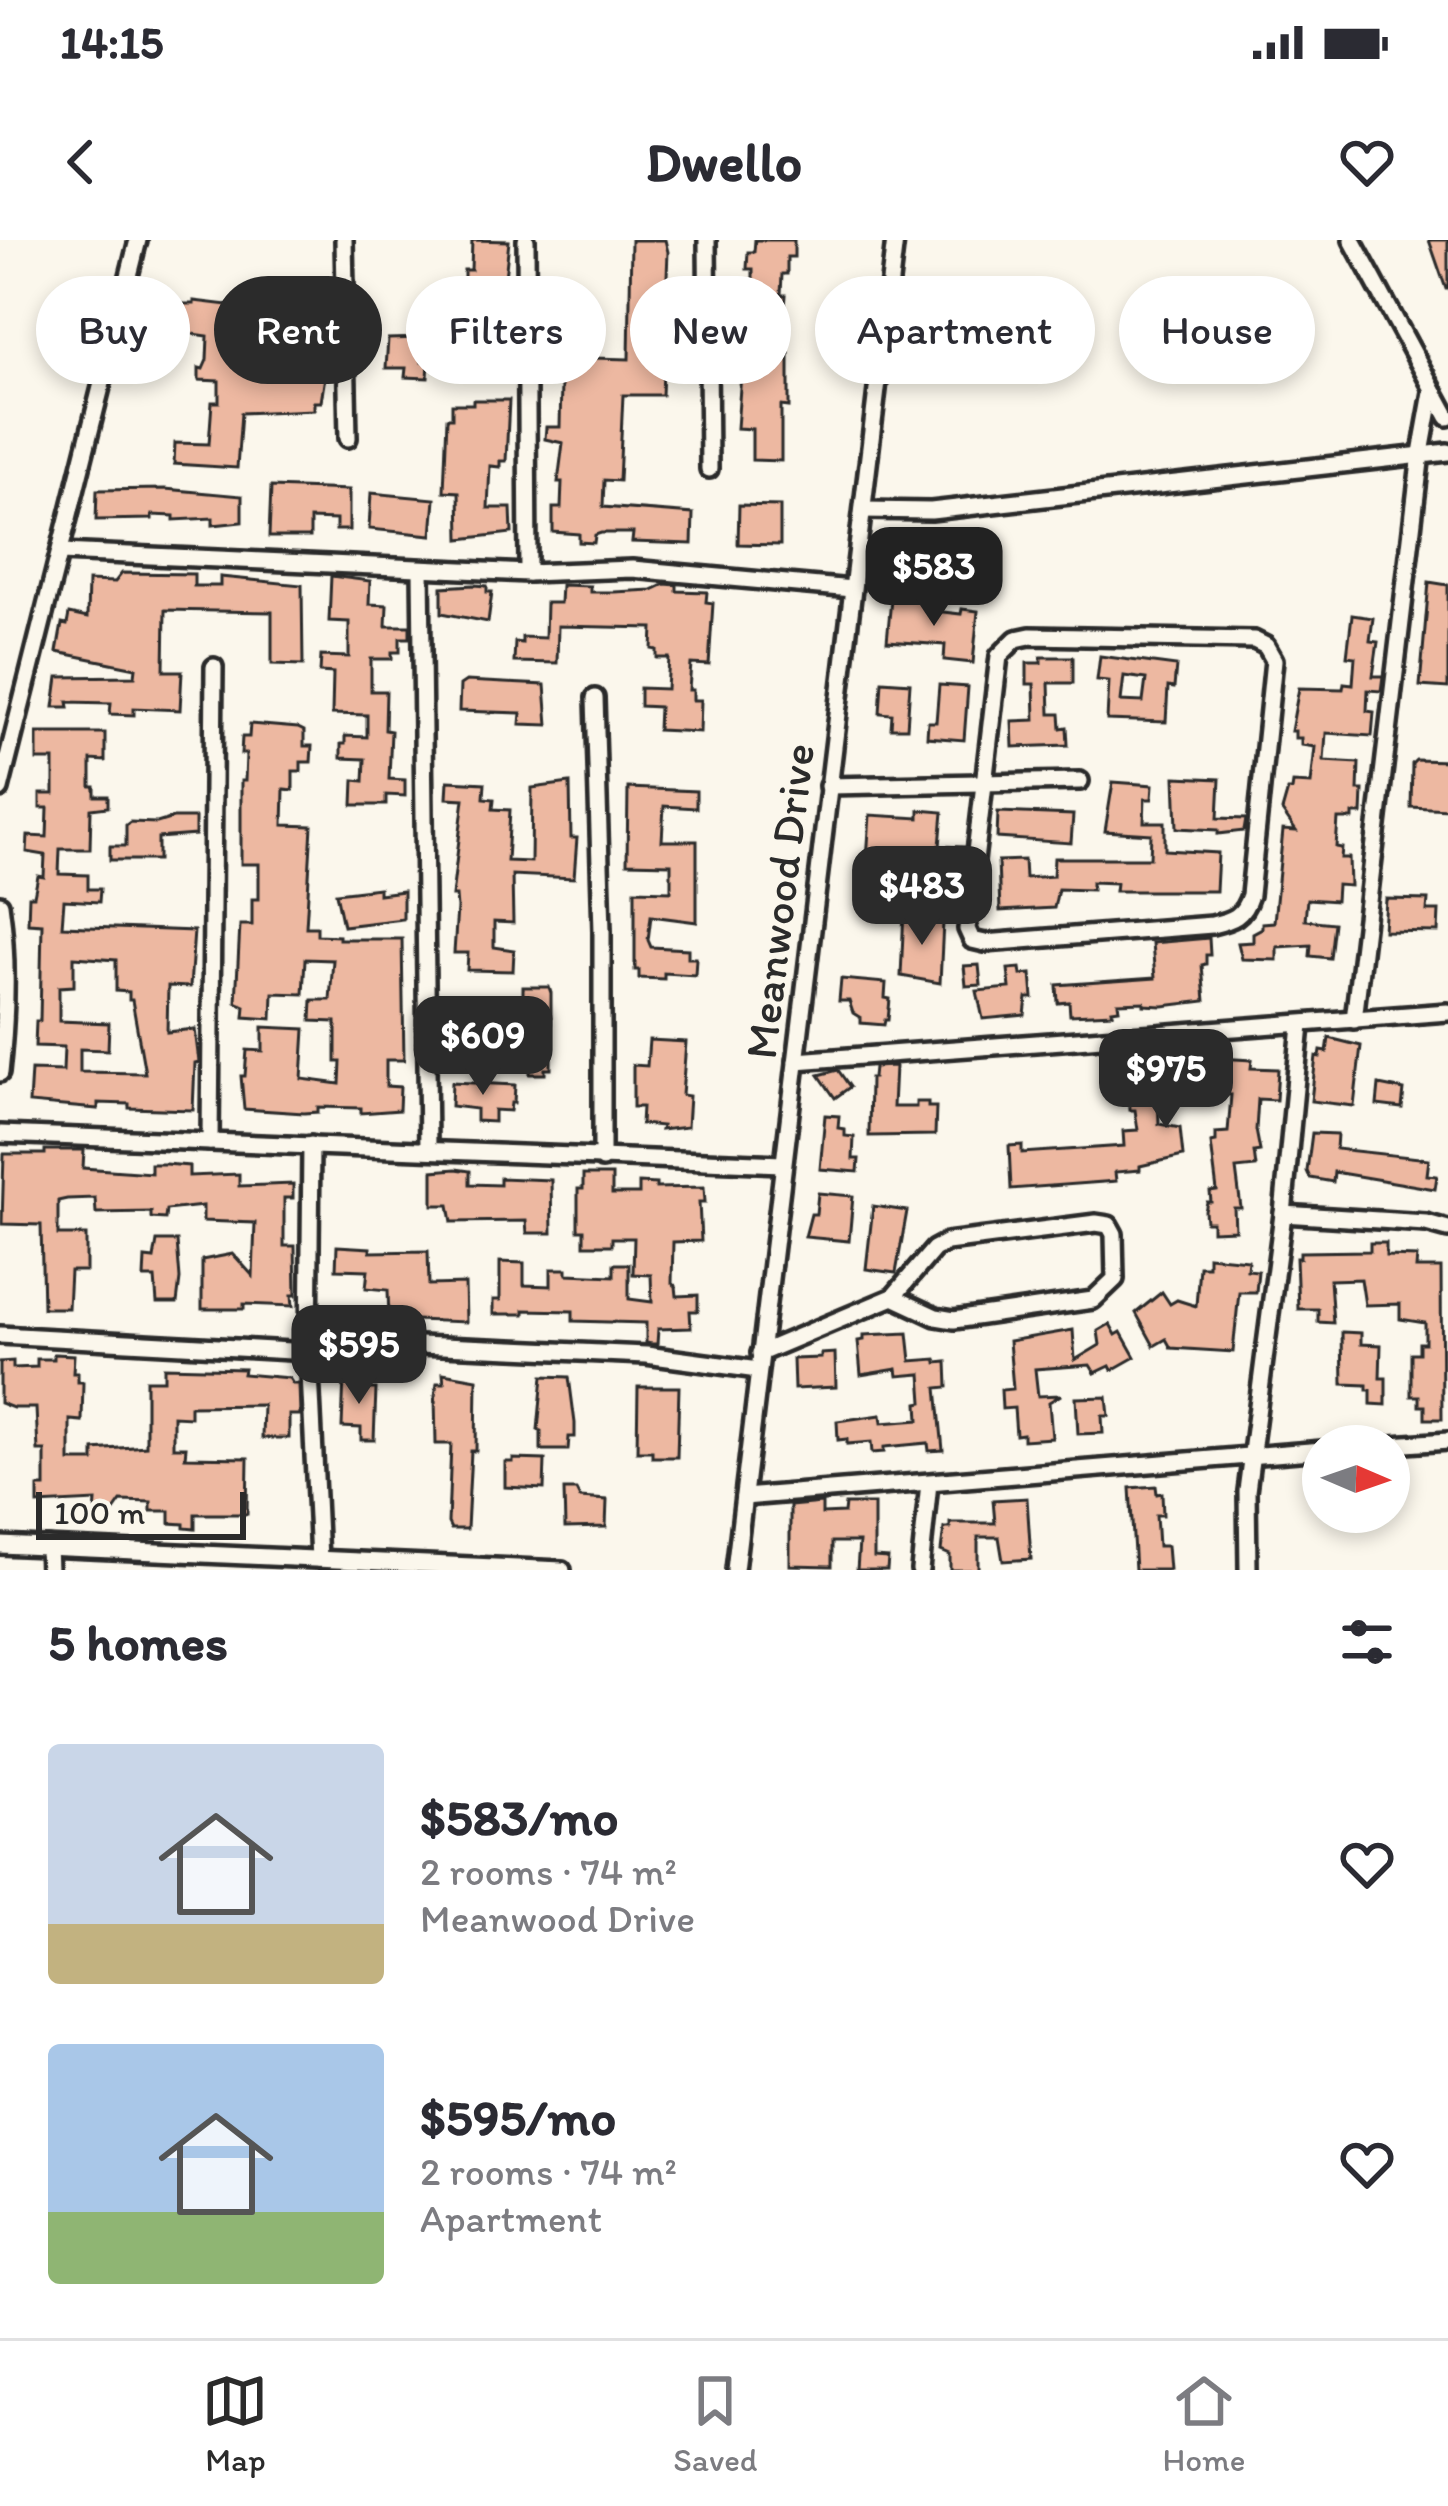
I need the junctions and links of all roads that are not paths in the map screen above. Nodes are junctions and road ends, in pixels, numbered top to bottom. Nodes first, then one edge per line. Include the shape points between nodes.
1 (138, 240) edge
2 (344, 240) edge
3 (526, 240) edge
4 (706, 240) edge
5 (895, 240) edge
6 (1352, 240) edge
7 (1432, 392) junction
8 (1448, 417) edge
9 (348, 438) dead end
10 (1448, 452) edge
11 (1421, 453) junction
12 (709, 470) dead end
13 (863, 509) junction
14 (61, 552) junction
15 (421, 569) junction
16 (528, 573) junction
17 (852, 589) junction
18 (214, 667) dead end
19 (595, 698) dead end
20 (1080, 781) dead end
21 (982, 783) junction
22 (829, 786) junction
23 (0, 788) edge
24 (0, 904) edge
25 (1448, 1012) edge
26 (1354, 1019) junction
27 (1301, 1025) junction
28 (796, 1061) junction
29 (0, 1073) edge
30 (0, 1134) edge
31 (211, 1142) junction
32 (311, 1145) junction
33 (428, 1148) junction
34 (602, 1160) junction
35 (783, 1164) junction
36 (1283, 1214) junction
37 (1448, 1229) edge
38 (893, 1297) junction
39 (0, 1335) edge
40 (309, 1352) junction
41 (759, 1361) junction
42 (1448, 1441) edge
43 (1410, 1444) edge
44 (1302, 1451) edge
45 (1252, 1455) junction
46 (928, 1484) junction
47 (744, 1497) junction
48 (0, 1545) edge
49 (48, 1547) junction
50 (319, 1559) junction
51 (265, 1563) edge
52 (49, 1570) edge
53 (562, 1570) edge
54 (735, 1570) edge
55 (920, 1570) edge
56 (1248, 1570) edge

1 - 14 street
2 - 9 street
3 - 16 street
4 - 12 street
5 - 13 street, Meanwood Drive
6 - 7 street
7 - 8 street
7 - 11 street
10 - 11 street
11 - 13 street via 931,512
11 - 26 street
13 - 17 street, Meanwood Drive
14 - 15 street
14 - 23 street
15 - 16 street
15 - 33 street
16 - 17 street via 632,569
17 - 22 street, Meanwood Drive
18 - 31 street
19 - 34 street
20 - 21 street
21 - 21 street via 999,656 1016,640 1254,640 1274,660 1250,896 1234,920 972,940
21 - 22 street
22 - 28 street, Meanwood Drive
24 - 29 street
25 - 26 street
26 - 27 street
27 - 28 street
27 - 36 street
28 - 35 street, Meanwood Drive
30 - 31 street
31 - 32 street
32 - 33 street
32 - 40 street
33 - 34 street
34 - 35 street
35 - 41 street, Meanwood Drive
36 - 37 street
36 - 45 street
38 - 38 street via 947,1242 1096,1223 1114,1234 1115,1279 1093,1300 954,1320
38 - 41 street
39 - 40 street
40 - 41 street via 419,1345
40 - 50 street
41 - 47 street, Meanwood Drive
42 - 43 street
44 - 45 street
45 - 46 street
45 - 56 street
46 - 47 street
46 - 55 street
47 - 54 street, Meanwood Drive
48 - 49 street
49 - 51 street
49 - 52 street
50 - 51 street
50 - 53 street

